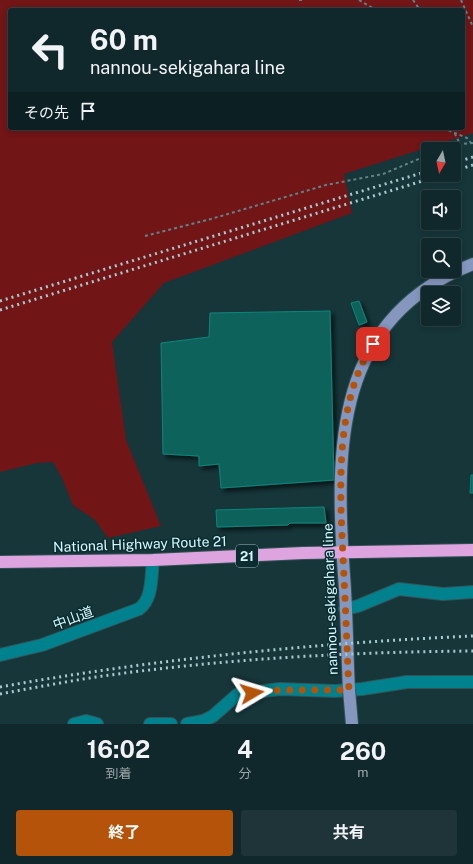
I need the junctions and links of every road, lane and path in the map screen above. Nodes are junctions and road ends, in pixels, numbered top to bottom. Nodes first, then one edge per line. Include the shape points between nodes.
1 (299, 0) edge
2 (304, 0) edge
3 (359, 0) edge
4 (373, 8) edge
5 (465, 9) edge
6 (473, 26) edge
7 (448, 130) edge
8 (453, 132) junction
9 (459, 142) edge
10 (472, 143) edge
11 (461, 144) edge
12 (421, 158) edge
13 (145, 236) dead end
14 (473, 264) edge
15 (473, 550) edge
16 (342, 552) junction
17 (152, 560) junction
18 (0, 562) edge
19 (473, 592) edge
20 (345, 609) junction
21 (0, 656) edge
22 (473, 682) edge
23 (349, 690) junction
24 (74, 724) edge
25 (97, 724) edge
26 (150, 724) edge
27 (171, 724) edge
28 (187, 724) edge
29 (352, 724) edge

1 - 2 path
3 - 4 path
5 - 6 path
7 - 8 path
8 - 9 path
8 - 10 path
10 - 11 path
12 - 13 path via 383,174 326,184
14 - 16 main road, nannou-sekigahara line via 445,276 409,301 378,335 361,366 352,391 344,445
15 - 16 highway, National Highway Route 21 / 21
16 - 17 highway, National Highway Route 21 / 21
16 - 20 main road, nannou-sekigahara line
17 - 18 highway, National Highway Route 21 / 21
17 - 21 street, 中山道 via 148,596 144,605 129,614 42,645
19 - 20 street via 443,594 399,588
20 - 23 main road, nannou-sekigahara line
22 - 23 street via 408,682
23 - 28 street via 280,690 238,694 213,716
23 - 29 main road, nannou-sekigahara line, bridge
24 - 25 street via 86,721
26 - 27 street

